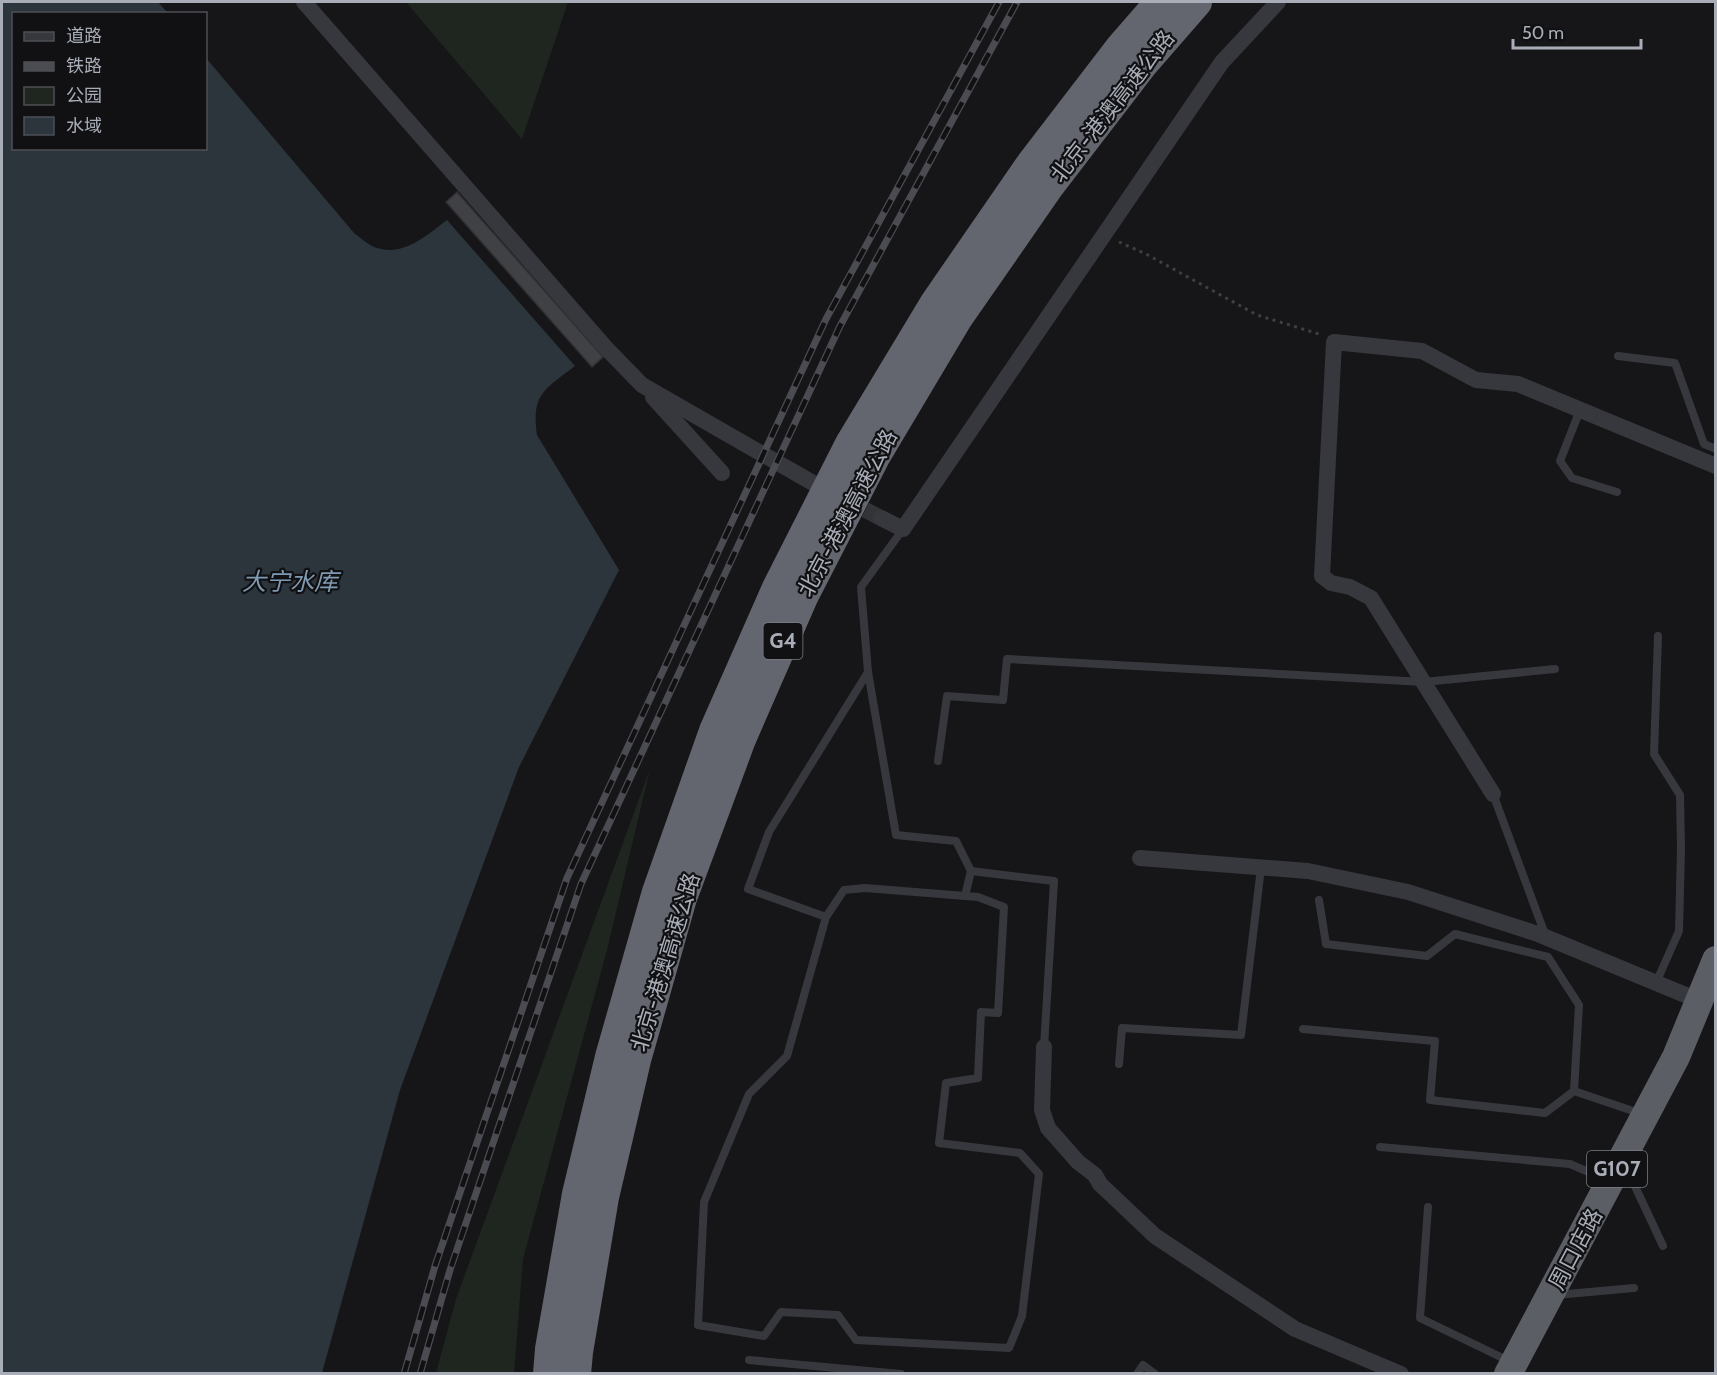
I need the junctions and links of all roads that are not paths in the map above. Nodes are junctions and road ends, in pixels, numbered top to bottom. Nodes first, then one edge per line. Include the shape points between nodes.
1 (304, 2) edge
2 (1149, 2) edge
3 (1161, 2) edge
4 (1196, 2) edge
5 (1278, 2) edge
6 (1121, 48) junction
7 (1618, 356) dead end
8 (642, 385) junction
9 (1580, 410) junction
10 (1716, 449) edge
11 (1716, 466) edge
12 (722, 473) dead end
13 (813, 483) dead end
14 (1617, 492) dead end
15 (881, 518) tunnel mouth
16 (903, 529) junction
17 (1658, 636) dead end
18 (1555, 669) dead end
19 (868, 672) junction
20 (1424, 682) junction
21 (938, 760) dead end
22 (1493, 794) joint
23 (1140, 858) dead end
24 (1261, 868) junction
25 (971, 871) junction
26 (965, 896) junction
27 (1319, 900) dead end
28 (826, 917) junction
29 (1547, 938) junction
30 (1716, 960) edge
31 (1656, 983) junction
32 (1700, 1001) junction
33 (1303, 1029) dead end
34 (1044, 1047) joint
35 (1119, 1064) dead end
36 (1574, 1091) junction
37 (1645, 1116) junction
38 (1380, 1147) dead end
39 (1616, 1170) junction
40 (1428, 1207) dead end
41 (1663, 1246) dead end
42 (1634, 1288) dead end
43 (1550, 1295) junction
44 (748, 1360) dead end
45 (1511, 1368) edge
46 (1390, 1371) edge
47 (549, 1374) edge
48 (575, 1374) edge
49 (901, 1374) edge
50 (1137, 1374) edge
51 (1155, 1374) edge

1 - 8 street
2 - 6 highway
3 - 6 highway, 北京-港澳高速公路 / G4
4 - 48 highway, 北京-港澳高速公路 / G4 via 1142,64 1049,185 956,319 875,455 802,597 740,739 681,898 635,1060 603,1197
5 - 16 street via 1222,62
6 - 47 highway, 北京-港澳高速公路 / G4 via 1032,164 943,293 850,444 778,588 714,731 658,892 611,1057 578,1194
7 - 10 lane via 1675,363 1704,444
8 - 12 street
8 - 13 street
9 - 11 street
9 - 14 lane via 1560,461 1572,478
9 - 20 street via 1518,384 1476,380 1422,351 1334,342 1322,576 1330,583 1350,587 1371,598
15 - 16 street
16 - 19 lane via 861,587
17 - 31 lane via 1654,754 1680,795 1681,848 1679,931
18 - 20 lane
19 - 25 lane via 896,835 956,841
19 - 28 lane via 769,832 748,888
20 - 21 lane via 1007,659 1003,700 947,696
20 - 22 street
22 - 29 lane
23 - 24 street
24 - 29 street via 1308,871 1408,892
24 - 35 lane via 1241,1035 1122,1028
25 - 26 lane
25 - 34 lane via 1054,881
26 - 28 lane via 865,888 844,890
26 - 28 lane via 1004,907 998,1013 981,1012 978,1078 946,1083 939,1143 1020,1154 1039,1174 1022,1316 1009,1348 856,1340 838,1315 781,1312 764,1336 698,1325 704,1202 748,1094 787,1056
27 - 36 lane via 1326,944 1427,956 1455,934 1548,957 1579,1005
29 - 31 street
30 - 32 highway, 周口店路 / G107
31 - 32 street
32 - 37 highway, 周口店路 / G107
33 - 36 lane via 1435,1041 1430,1100 1545,1113
34 - 46 street via 1042,1110 1048,1128 1155,1236 1295,1329
36 - 37 lane
37 - 39 highway, 周口店路 / G107
38 - 39 lane
39 - 41 lane
39 - 43 highway, 周口店路 / G107
40 - 45 lane via 1420,1318
42 - 43 lane
43 - 45 highway, 周口店路 / G107
44 - 49 lane
50 - 51 lane via 1143,1365

